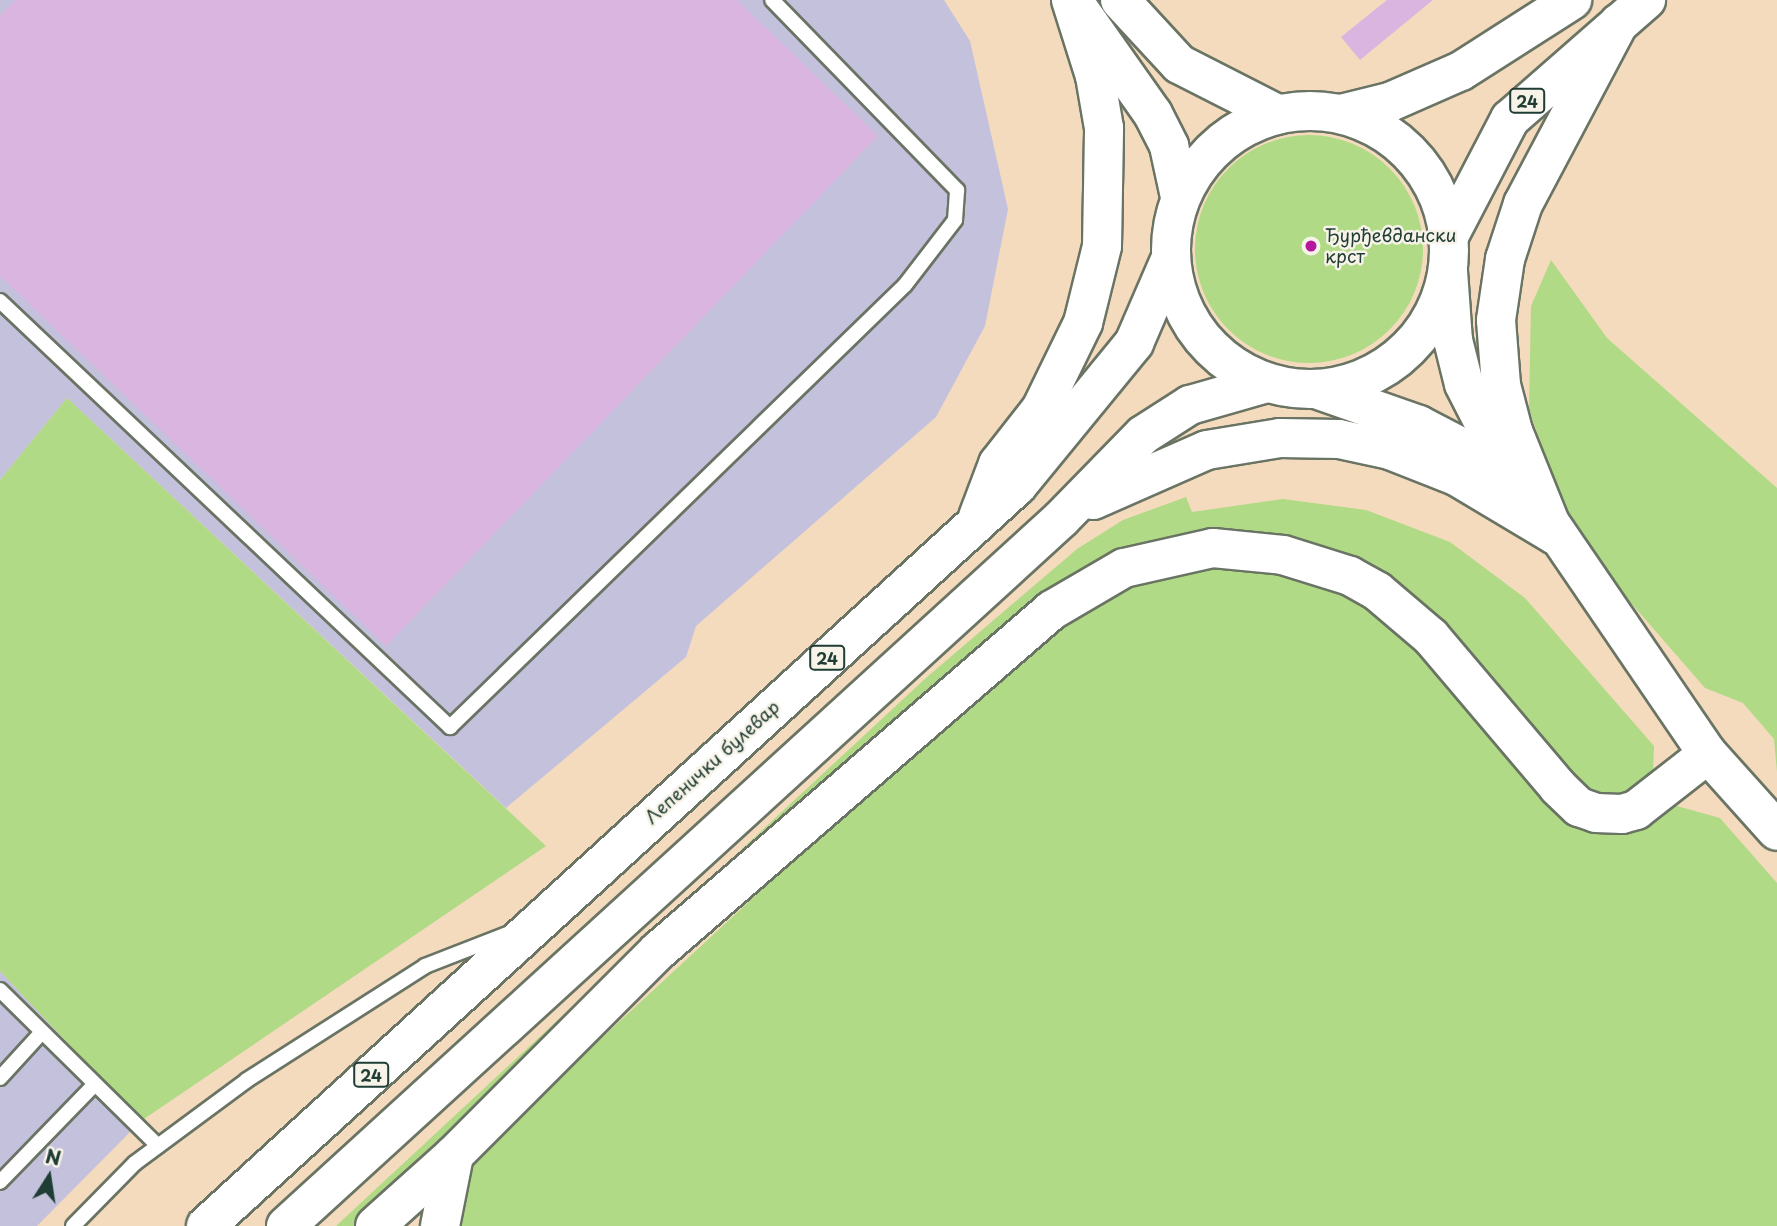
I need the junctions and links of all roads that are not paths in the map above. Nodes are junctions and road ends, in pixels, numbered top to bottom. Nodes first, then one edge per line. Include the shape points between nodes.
1 (772, 0) edge
2 (1072, 0) edge
3 (1120, 0) edge
4 (1572, 0) edge
5 (1633, 12) edge
6 (1277, 114) junction
7 (1342, 114) junction
8 (1180, 197) junction
9 (1448, 253) junction
10 (1170, 260) junction
11 (0, 301) edge
12 (1267, 383) junction
13 (1316, 389) junction
14 (1061, 519) junction
15 (976, 522) junction
16 (1555, 535) junction
17 (1708, 754) junction
18 (1777, 831) edge
19 (535, 923) junction
20 (0, 990) edge
21 (42, 1032) junction
22 (0, 1078) edge
23 (95, 1084) junction
24 (158, 1146) junction
25 (454, 1155) junction
26 (0, 1182) edge
27 (73, 1226) edge
28 (206, 1226) edge
29 (286, 1226) edge
30 (375, 1226) edge
31 (440, 1226) edge

1 - 11 lane via 957,190 955,220 905,285 450,727
2 - 8 main road via 1153,114 1169,146
2 - 15 main road via 1095,76 1104,128 1102,246 1083,323 1041,409 998,464
3 - 6 main road via 1179,64
4 - 7 main road, 24 via 1461,71 1390,102
5 - 9 main road, 24 via 1510,119
5 - 16 main road via 1523,204 1505,259 1496,320 1501,385 1513,432
6 - 7 main road, 24 via 1309,110
6 - 8 main road, 24 via 1236,131 1219,144 1203,159
7 - 9 main road, 24 via 1389,135 1415,158 1441,202
8 - 10 main road, 24 via 1171,228
9 - 13 main road, 24 via 1437,308 1403,354 1372,375
9 - 16 main road via 1453,340 1464,384 1490,435
10 - 12 main road, 24 via 1181,306 1200,336 1225,361
10 - 15 main road, Лепенички булевар / 24 via 1134,343 1050,449
12 - 13 main road, 24
12 - 14 main road, 24 via 1190,405 1166,419 1143,435
13 - 16 main road via 1419,425 1465,449
14 - 16 main road via 1113,489 1207,450 1280,438 1339,439 1390,450 1456,475
14 - 29 main road, 24 via 936,628
15 - 19 main road, Лепенички булевар / 24
16 - 17 main road
17 - 18 main road
17 - 25 main road via 1636,810 1596,813 1579,807 1558,787 1431,637 1377,591 1350,576 1283,555 1213,548 1124,568 1052,610 658,951
19 - 24 lane via 425,966 247,1080
19 - 28 main road, Лепенички булевар / 24
20 - 21 lane
21 - 22 lane
21 - 23 lane
23 - 24 lane
23 - 26 lane
24 - 27 lane
25 - 30 main road
25 - 31 main road

